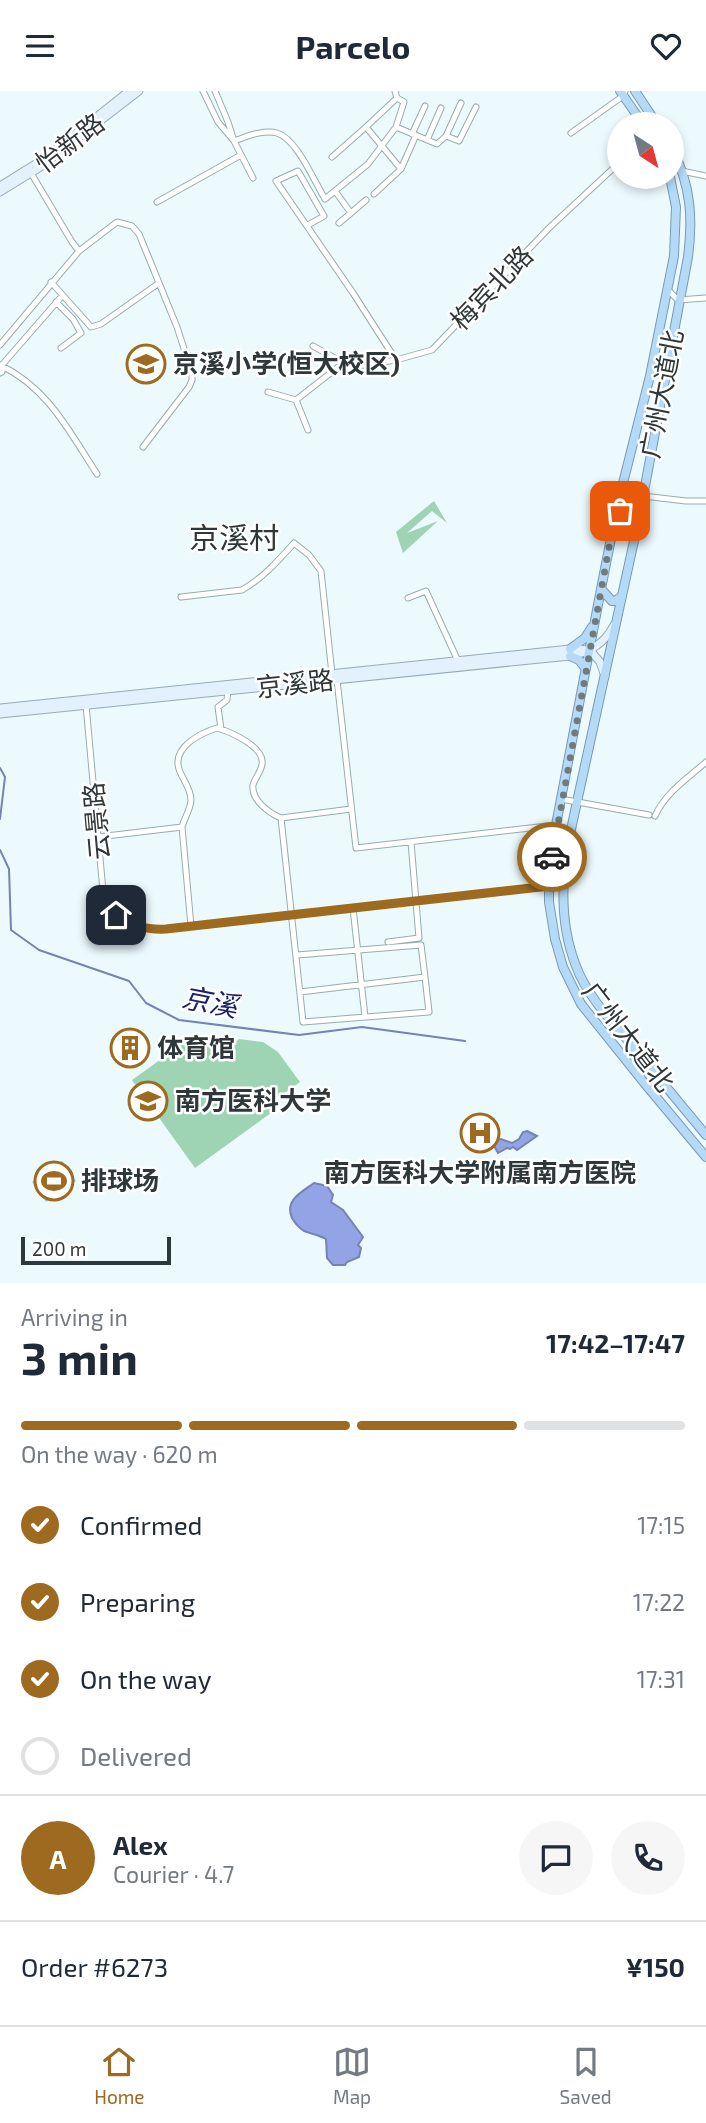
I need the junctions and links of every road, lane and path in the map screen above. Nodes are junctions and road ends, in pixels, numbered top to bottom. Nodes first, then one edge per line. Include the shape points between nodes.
1 (129, 91) edge
2 (139, 91) edge
3 (203, 91) edge
4 (215, 91) edge
5 (635, 91) edge
6 (623, 93) edge
7 (396, 94) edge
8 (461, 103) dead end
9 (425, 106) dead end
10 (476, 107) dead end
11 (646, 107) junction
12 (441, 108) dead end
13 (634, 112) edge
14 (637, 112) edge
15 (649, 112) edge
16 (366, 127) junction
17 (396, 127) junction
18 (571, 133) dead end
19 (414, 135) junction
20 (446, 136) junction
21 (427, 140) junction
22 (233, 141) junction
23 (382, 145) junction
24 (241, 155) junction
25 (332, 157) dead end
26 (401, 169) junction
27 (684, 171) edge
28 (32, 173) junction
29 (607, 174) edge
30 (706, 176) edge
31 (684, 177) edge
32 (253, 179) dead end
33 (0, 186) edge
34 (673, 189) edge
35 (335, 191) junction
36 (0, 192) edge
37 (374, 194) dead end
38 (366, 200) dead end
39 (157, 202) dead end
40 (352, 213) junction
41 (339, 223) dead end
42 (307, 225) junction
43 (79, 251) junction
44 (51, 282) junction
45 (159, 283) junction
46 (667, 289) junction
47 (62, 296) junction
48 (706, 298) edge
49 (680, 301) junction
50 (56, 302) junction
51 (0, 345) edge
52 (313, 346) dead end
53 (61, 348) dead end
54 (396, 360) junction
55 (342, 363) junction
56 (1, 365) edge
57 (0, 373) edge
58 (268, 392) dead end
59 (296, 400) junction
60 (308, 430) dead end
61 (143, 447) dead end
62 (97, 474) dead end
63 (643, 496) junction
64 (706, 501) edge
65 (615, 515) junction
66 (639, 518) junction
67 (600, 589) junction
68 (622, 596) junction
69 (181, 597) dead end
70 (408, 598) dead end
71 (596, 618) junction
72 (617, 618) junction
73 (590, 650) junction
74 (570, 652) junction
75 (458, 661) junction
76 (586, 669) junction
77 (605, 676) junction
78 (335, 677) junction
79 (583, 689) junction
80 (228, 690) junction
81 (601, 696) junction
82 (86, 705) junction
83 (0, 708) edge
84 (0, 714) edge
85 (221, 729) junction
86 (706, 762) edge
87 (561, 799) junction
88 (577, 801) junction
89 (351, 809) junction
90 (281, 818) junction
91 (556, 825) junction
92 (182, 827) junction
93 (98, 837) junction
94 (411, 842) junction
95 (549, 886) junction
96 (416, 901) junction
97 (353, 908) junction
98 (293, 915) junction
99 (191, 926) junction
100 (388, 942) dead end
101 (357, 951) junction
102 (296, 955) junction
103 (425, 977) junction
104 (361, 985) junction
105 (300, 992) junction
106 (365, 1017) junction
107 (706, 1135) edge
108 (706, 1157) edge

1 - 33 main road, 怡新路 via 45,158
2 - 28 main road, 怡新路
3 - 22 street
4 - 22 street
5 - 11 highway
6 - 13 highway
6 - 18 street
7 - 16 street
7 - 17 street via 404,102
8 - 20 street
9 - 19 street
10 - 20 street via 459,141
11 - 14 street
11 - 15 highway
12 - 21 street
16 - 23 street
16 - 25 street
17 - 19 street
17 - 23 street
19 - 21 street
19 - 26 street
20 - 21 street via 437,144
22 - 24 street
22 - 35 street via 257,133 277,133 294,146 325,199
23 - 26 street
23 - 35 street via 368,164
24 - 32 street
24 - 39 street
26 - 37 street
27 - 30 street
28 - 36 main road, 怡新路
28 - 43 street
29 - 54 street, 梅宾北路 via 432,350
31 - 49 highway, 广州大道北 via 691,218
34 - 46 highway, 广州大道北 via 676,224
35 - 40 street
38 - 40 street
40 - 41 street
42 - 42 street via 276,181 298,171 324,216
42 - 54 street
43 - 44 street
43 - 45 street via 123,222 139,234
44 - 47 street
44 - 51 street
45 - 47 street via 91,327
45 - 61 street via 192,380
46 - 49 street
46 - 65 highway, 广州大道北 via 648,388
47 - 50 street
48 - 49 street
49 - 63 highway, 广州大道北
50 - 53 street via 81,333
50 - 56 street
52 - 55 street
54 - 55 street, 梅宾北路 via 351,367
55 - 59 street
56 - 57 street
56 - 62 street via 37,389
58 - 59 street
59 - 60 street
63 - 64 street
63 - 66 highway, 广州大道北
65 - 66 street via 630,507
65 - 67 highway, 广州大道北
66 - 68 highway, 广州大道北
67 - 68 highway via 615,601
67 - 71 highway, 广州大道北
68 - 72 highway, 广州大道北
69 - 78 street via 242,590 295,543 321,571
70 - 75 street via 426,591
71 - 73 highway, 广州大道北
71 - 74 highway
72 - 73 main road via 607,636
72 - 77 highway, 广州大道北
73 - 74 main road, 京溪路
73 - 76 highway, 广州大道北
73 - 77 main road
74 - 75 main road, 京溪路
74 - 76 highway
74 - 78 main road, 京溪路
75 - 78 main road, 京溪路
76 - 79 highway, 广州大道北
77 - 81 highway, 广州大道北
78 - 80 main road, 京溪路
78 - 83 main road, 京溪路
78 - 89 street
79 - 81 highway via 596,688
79 - 87 highway, 广州大道北
80 - 82 main road, 京溪路
80 - 85 street via 227,699 218,707
81 - 88 highway, 广州大道北
82 - 84 main road, 京溪路
82 - 93 street, 云景路
85 - 90 street via 262,756 253,785 255,795
85 - 92 street via 202,733 180,756 178,767 191,801
86 - 88 street via 652,815
87 - 88 street
87 - 91 highway, 广州大道北
88 - 107 highway, 广州大道北 via 565,859 563,900 576,967 603,1009
89 - 90 street
89 - 94 street via 356,848
90 - 98 street
91 - 94 street
91 - 95 highway, 广州大道北
92 - 93 street
92 - 99 street
93 - 99 street, 云景路 via 103,891 116,915 149,930
94 - 96 street
95 - 96 street, 云景路
95 - 108 highway, 广州大道北 via 555,939 573,989 604,1034
96 - 97 street, 云景路
96 - 100 street via 419,938
97 - 98 street, 云景路
97 - 101 street
98 - 99 street, 云景路
98 - 102 street
101 - 102 street
101 - 103 street via 421,945
101 - 104 street
102 - 105 street
103 - 104 street
103 - 106 street via 429,1012
104 - 105 street
104 - 106 street
105 - 106 street via 303,1022

